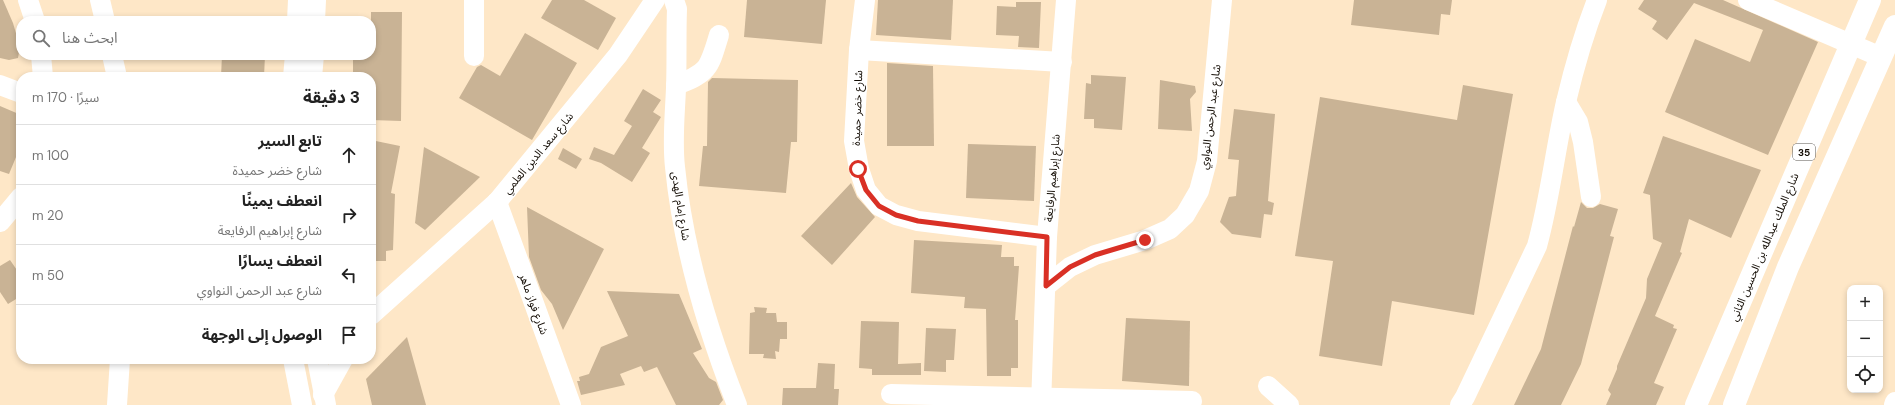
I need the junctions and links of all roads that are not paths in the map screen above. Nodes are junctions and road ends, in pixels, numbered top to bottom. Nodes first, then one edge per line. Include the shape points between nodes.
1 (28, 0) edge
2 (100, 0) edge
3 (298, 0) edge
4 (316, 0) edge
5 (474, 0) edge
6 (655, 0) edge
7 (674, 0) edge
8 (865, 0) edge
9 (1066, 0) edge
10 (1222, 0) edge
11 (1596, 0) edge
12 (1748, 0) edge
13 (1870, 0) edge
14 (33, 16) edge
15 (104, 16) edge
16 (297, 16) edge
17 (315, 16) edge
18 (1895, 26) edge
19 (719, 35) dead end
20 (1850, 45) junction
21 (860, 50) junction
22 (474, 56) dead end
23 (1881, 57) junction
24 (41, 60) edge
25 (113, 60) edge
26 (295, 60) edge
27 (314, 60) edge
28 (1062, 62) junction
29 (42, 72) edge
30 (115, 72) edge
31 (293, 72) edge
32 (312, 72) edge
33 (0, 85) edge
34 (676, 85) junction
35 (16, 91) edge
36 (1566, 102) junction
37 (1591, 197) dead end
38 (497, 202) junction
39 (16, 203) edge
40 (0, 222) edge
41 (1047, 237) junction
42 (1046, 286) junction
43 (400, 288) junction
44 (376, 301) edge
45 (376, 310) edge
46 (120, 364) edge
47 (298, 364) edge
48 (318, 364) edge
49 (341, 364) edge
50 (1268, 386) dead end
51 (891, 394) dead end
52 (324, 400) edge
53 (956, 400) edge
54 (1040, 401) edge
55 (1192, 402) dead end
56 (117, 405) edge
57 (302, 405) edge
58 (571, 405) edge
59 (737, 405) edge
60 (1289, 405) edge
61 (1460, 405) edge
62 (1696, 405) edge
63 (1734, 405) edge

1 - 14 street
2 - 15 street
3 - 16 street
4 - 17 street
5 - 22 street
6 - 38 street, شارع سعد الدين العلمي via 618,55
7 - 34 street, شارع إمام الهدى via 677,9
8 - 21 street, شارع خضر حميدة
9 - 28 street, شارع إبراهيم الرفايعة
10 - 42 street, شارع عبد الرحمن النواوي via 1207,161 1199,191 1185,215 1170,229 1145,240 1095,255 1070,267
11 - 36 street
12 - 20 street
13 - 20 highway, شارع الملك عبدالله بن الحسين الثاني / 35
18 - 23 highway
19 - 34 street via 710,64 694,78
20 - 23 street
20 - 62 highway, شارع الملك عبدالله بن الحسين الثاني / 35
21 - 28 street
21 - 41 street, شارع خضر حميدة via 854,141 858,169 866,190 879,206 896,215 918,221
23 - 63 highway via 1788,267
24 - 29 street
25 - 30 street
26 - 31 street
27 - 32 street
28 - 41 street, شارع إبراهيم الرفايعة
33 - 35 street
34 - 59 street, شارع إمام الهدى via 675,167 686,239 718,353
36 - 37 street via 1578,122 1584,142
36 - 61 street via 1544,222 1537,246
38 - 43 street, شارع سعد الدين العلمي
38 - 58 street, شارع فواز ماهر
39 - 40 street
41 - 42 street, شارع إبراهيم الرفايعة
42 - 54 street, شارع إبراهيم الرفايعة
43 - 44 street
43 - 45 street
46 - 56 street
47 - 57 street
48 - 52 street
49 - 52 street
50 - 60 street
51 - 53 street
53 - 54 street
54 - 55 street

